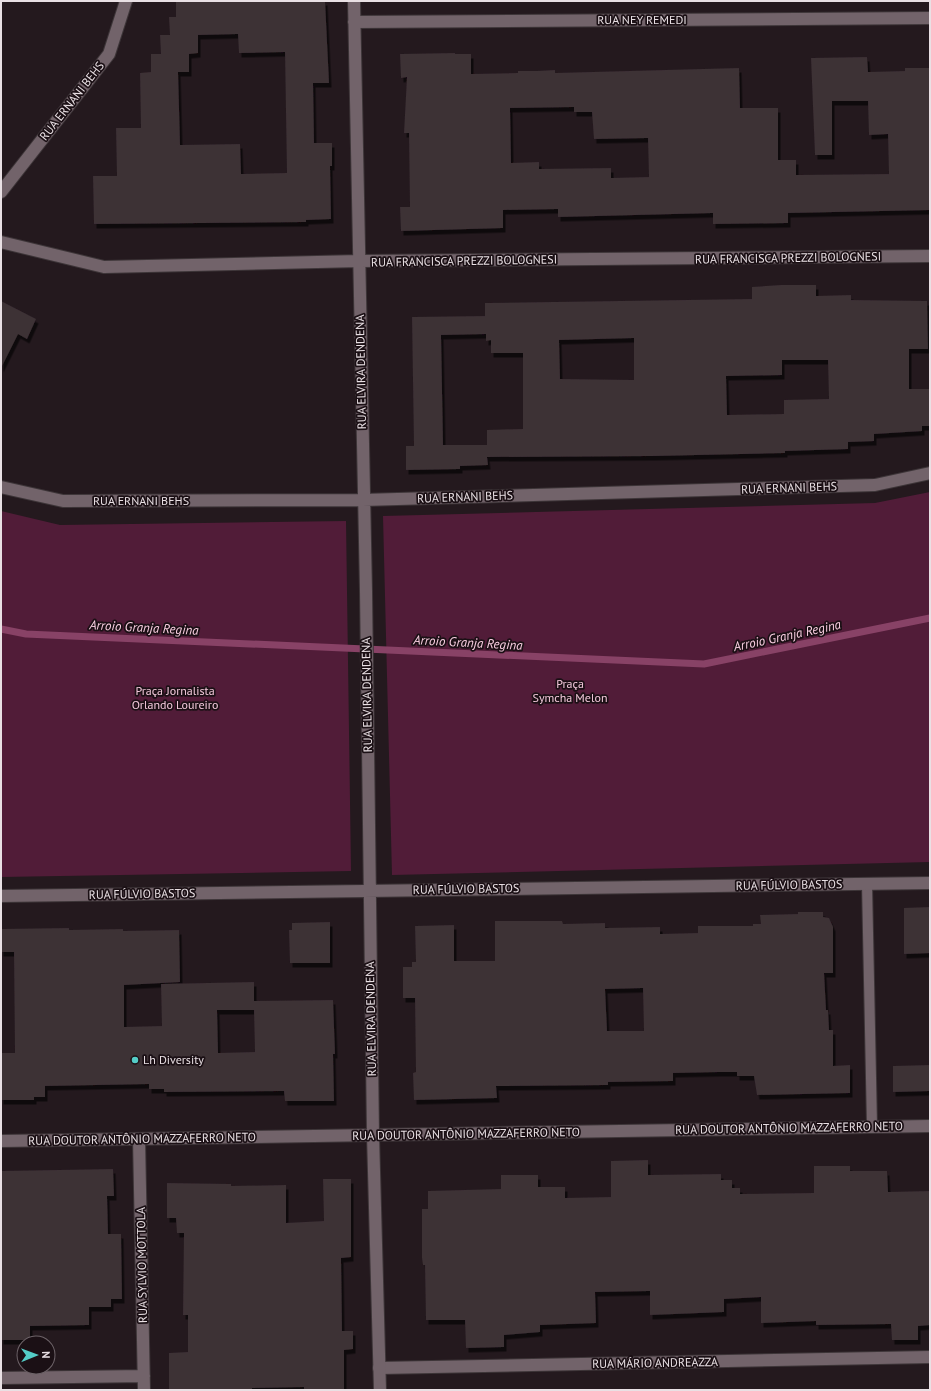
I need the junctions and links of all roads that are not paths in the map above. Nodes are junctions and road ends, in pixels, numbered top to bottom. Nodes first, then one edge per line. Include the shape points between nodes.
1 (126, 1) edge
2 (354, 1) edge
3 (930, 18) edge
4 (354, 22) junction
5 (1, 192) edge
6 (1, 242) edge
7 (930, 256) edge
8 (359, 261) junction
9 (930, 473) edge
10 (1, 487) edge
11 (363, 500) junction
12 (930, 882) edge
13 (867, 884) junction
14 (369, 890) junction
15 (1, 896) edge
16 (872, 1126) junction
17 (930, 1126) edge
18 (373, 1135) junction
19 (140, 1139) junction
20 (1, 1141) edge
21 (930, 1357) edge
22 (379, 1368) junction
23 (144, 1376) junction
24 (1, 1378) edge
25 (144, 1390) edge
26 (380, 1390) edge

1 - 5 street, RUA ERNANI BEHS via 109,54
2 - 4 street, RUA ELVIRA DENDENA
3 - 4 street, RUA NEY REMEDI
4 - 8 street, RUA ELVIRA DENDENA
6 - 8 street, RUA FRANCISCA PREZZI BOLOGNESI via 104,267
7 - 8 street, RUA FRANCISCA PREZZI BOLOGNESI
8 - 11 street, RUA ELVIRA DENDENA
9 - 11 street, RUA ERNANI BEHS via 875,485
10 - 11 street, RUA ERNANI BEHS via 63,501
11 - 14 street, RUA ELVIRA DENDENA
12 - 13 street, RUA FÚLVIO BASTOS
13 - 14 street, RUA FÚLVIO BASTOS
13 - 16 lane
14 - 15 street, RUA FÚLVIO BASTOS
14 - 18 street, RUA ELVIRA DENDENA
16 - 17 street, RUA DOUTOR ANTÔNIO MAZZAFERRO NETO
16 - 18 street, RUA DOUTOR ANTÔNIO MAZZAFERRO NETO
18 - 19 street, RUA DOUTOR ANTÔNIO MAZZAFERRO NETO
18 - 22 street, RUA ELVIRA DENDENA
19 - 20 street, RUA DOUTOR ANTÔNIO MAZZAFERRO NETO
19 - 23 street, RUA SYLVIO MOTTOLA
21 - 22 street, RUA MÁRIO ANDREAZZA
22 - 26 street, RUA ELVIRA DENDENA
23 - 24 street
23 - 25 street, RUA SYLVIO MOTTOLA

